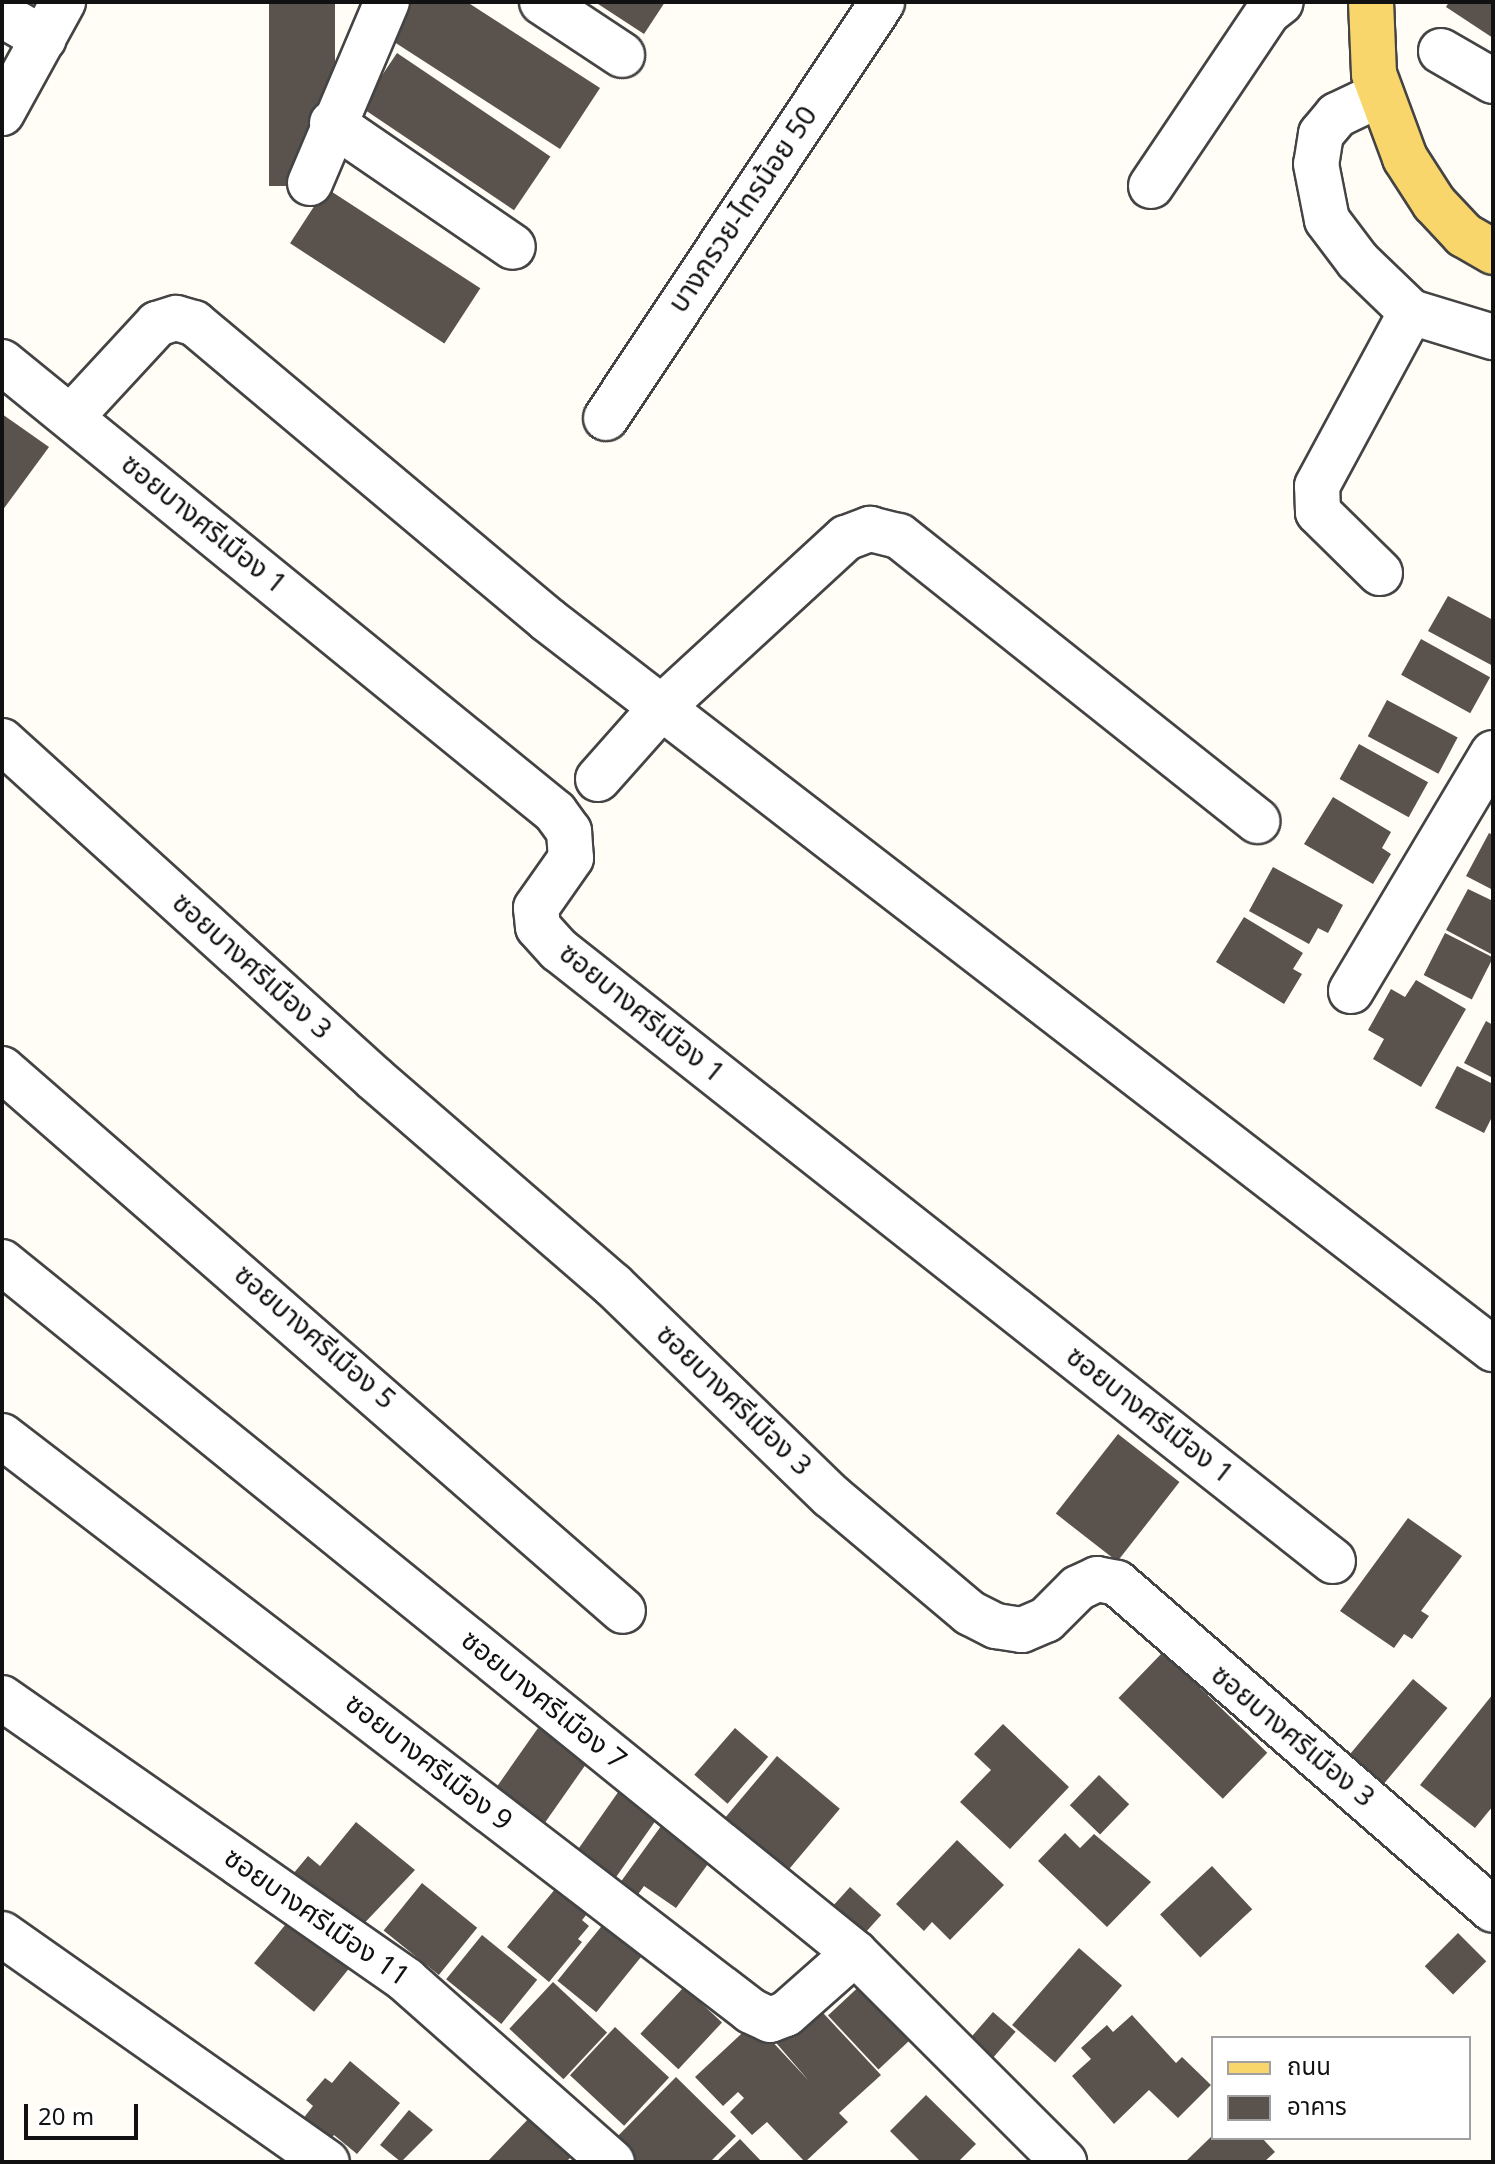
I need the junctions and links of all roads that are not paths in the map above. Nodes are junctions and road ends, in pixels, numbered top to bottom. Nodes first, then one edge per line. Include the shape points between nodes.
1 (387, 2) edge
2 (542, 2) edge
3 (882, 2) edge
4 (1281, 2) edge
5 (1371, 2) edge
6 (2, 15) edge
7 (53, 20) edge
8 (1441, 51) dead end
9 (622, 55) dead end
10 (1493, 81) edge
11 (7, 91) edge
12 (1381, 94) junction
13 (332, 123) junction
14 (310, 183) dead end
15 (1151, 186) dead end
16 (513, 247) dead end
17 (1493, 252) edge
18 (1411, 312) junction
19 (1493, 337) edge
20 (2, 362) edge
21 (71, 417) junction
22 (606, 418) dead end
23 (1380, 573) dead end
24 (662, 707) junction
25 (2, 741) edge
26 (1493, 753) edge
27 (598, 779) dead end
28 (1257, 821) dead end
29 (1351, 991) dead end
30 (2, 1069) edge
31 (2, 1262) edge
32 (1493, 1349) edge
33 (2, 1436) edge
34 (1333, 1561) dead end
35 (623, 1611) dead end
36 (2, 1698) edge
37 (1493, 1910) edge
38 (2, 1934) edge
39 (855, 1953) junction
40 (327, 2162) edge
41 (612, 2162) edge
42 (1064, 2162) edge

1 - 13 street
2 - 9 street
3 - 22 street, บางกรวย-ไทรน้อย 50
4 - 15 street via 1268,12
5 - 12 main road via 1374,74
6 - 7 street
7 - 11 street
8 - 10 street
12 - 17 main road via 1405,158 1434,203 1464,235
12 - 18 street via 1337,115 1321,134 1316,164 1327,220 1358,261
13 - 14 street
13 - 16 street
18 - 19 street
18 - 23 street via 1317,486 1318,512
20 - 21 street, ซอยบางศรีเมือง 1
21 - 24 street via 157,324 176,318 194,323 548,620
21 - 34 street, ซอยบางศรีเมือง 1 via 555,812 569,831 571,858 536,908 538,927 559,950
24 - 27 street
24 - 28 street via 846,538 870,529 899,536
24 - 32 street
25 - 37 street, ซอยบางศรีเมือง 3 via 375,1079 613,1285 831,1496 970,1613 996,1626 1022,1630 1046,1620 1097,1579 1117,1583
26 - 29 street
30 - 35 street, ซอยบางศรีเมือง 5
31 - 39 street, ซอยบางศรีเมือง 7
33 - 39 street, ซอยบางศรีเมือง 9 via 751,2011 770,2020 786,2014
36 - 41 street, ซอยบางศรีเมือง 11 via 406,1980
38 - 40 street
39 - 42 street, ซอยบางศรีเมือง 7

